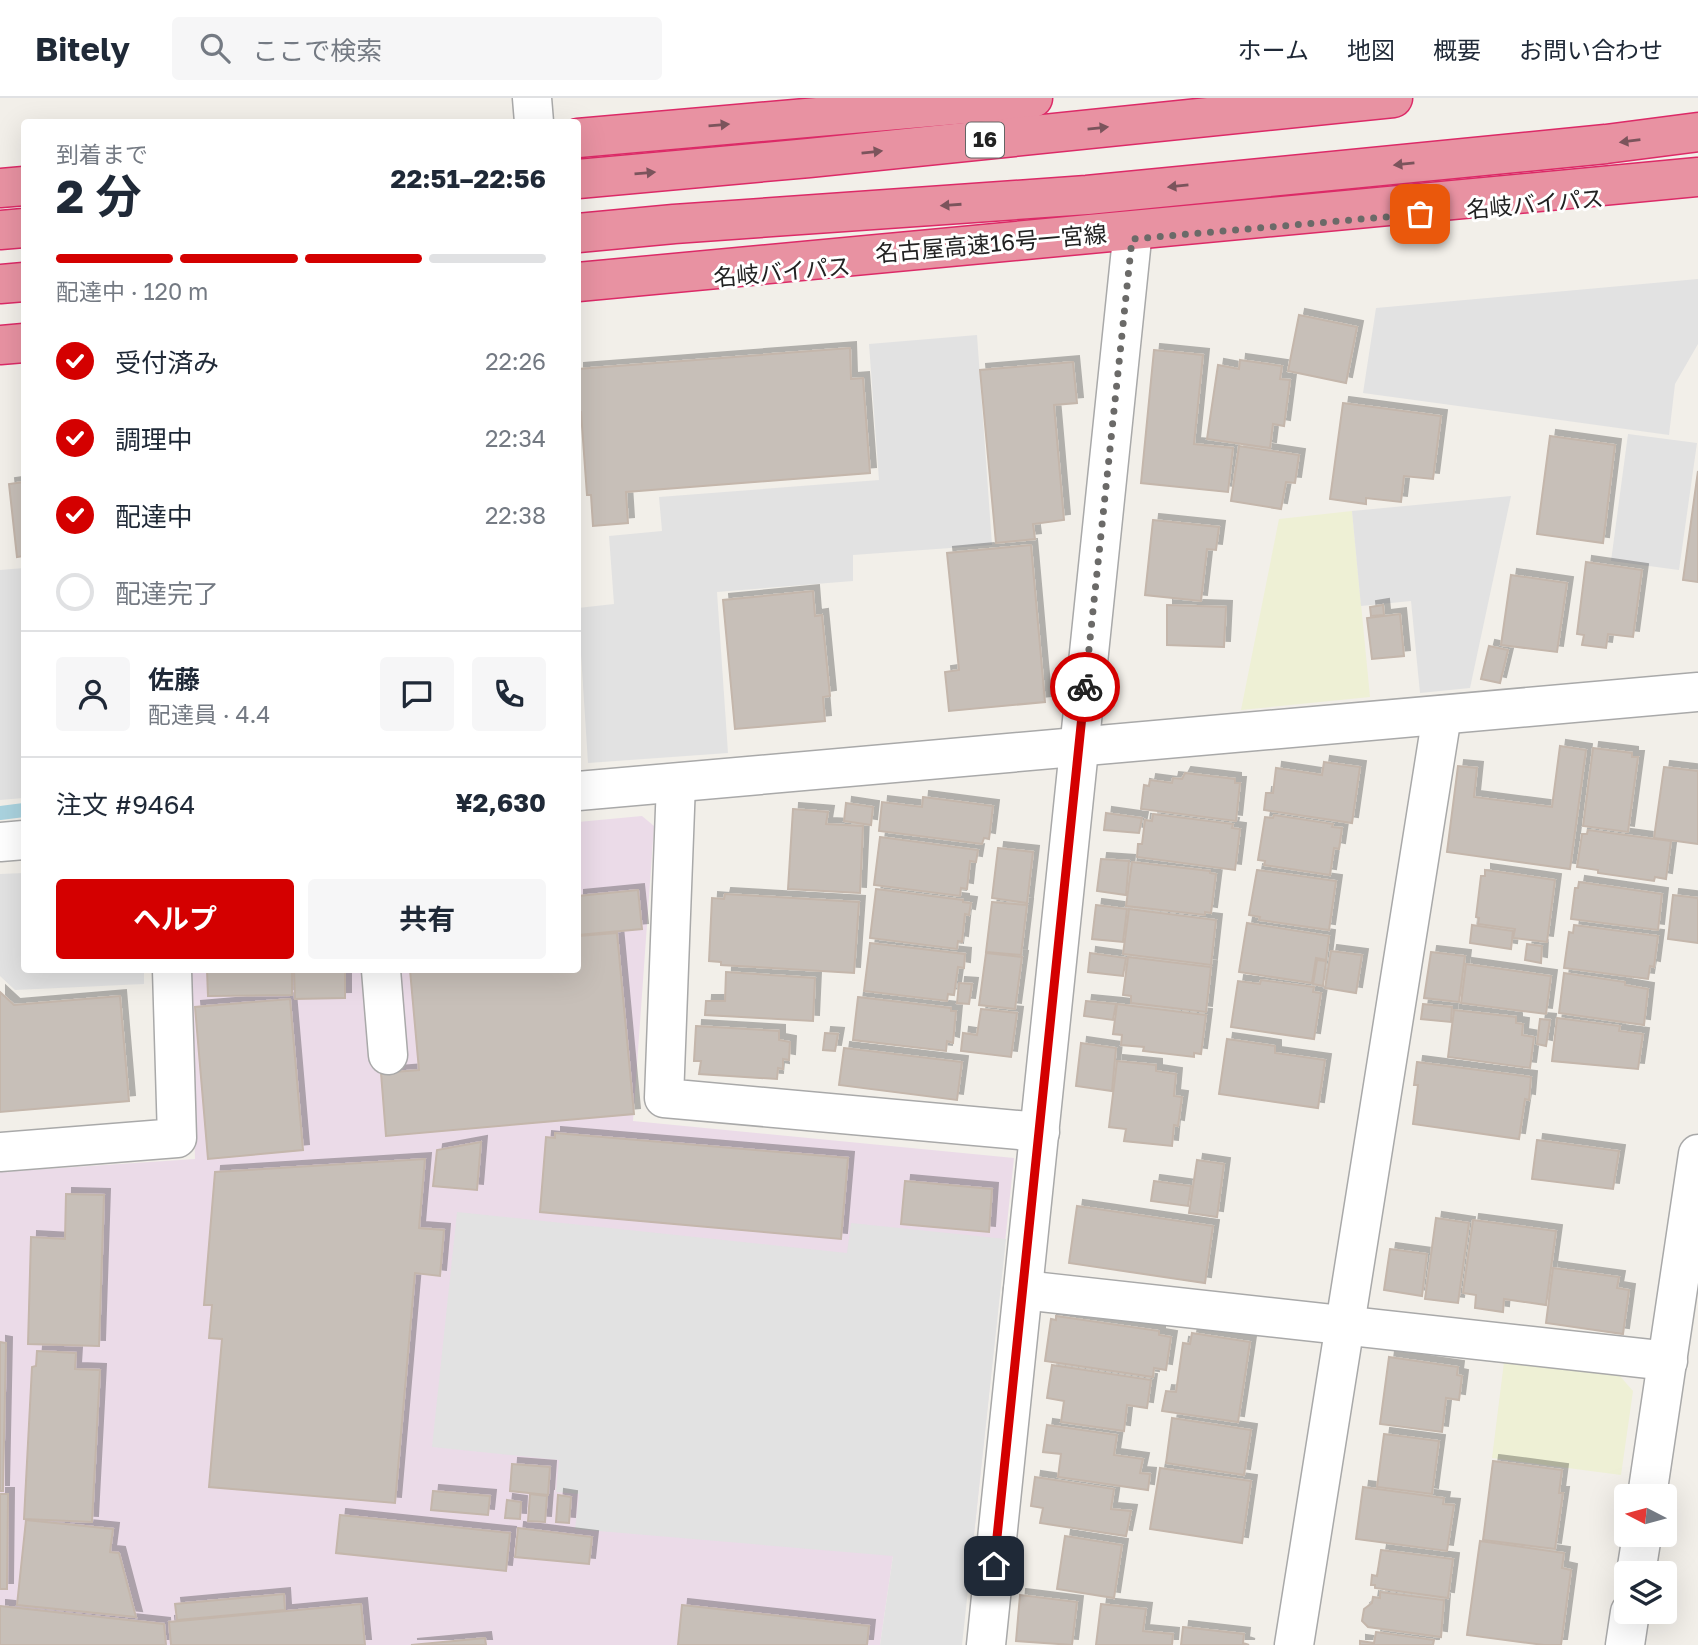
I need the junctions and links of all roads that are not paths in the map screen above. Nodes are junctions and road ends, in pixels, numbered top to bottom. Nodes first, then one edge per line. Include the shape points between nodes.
1 (532, 98) edge
2 (1033, 98) edge
3 (1393, 98) edge
4 (534, 119) edge
5 (1698, 132) edge
6 (581, 138) edge
7 (1698, 177) edge
8 (581, 179) edge
9 (21, 186) edge
10 (0, 188) edge
11 (1698, 190) edge
12 (21, 228) edge
13 (0, 230) edge
14 (581, 233) edge
15 (1132, 239) junction
16 (21, 282) edge
17 (581, 282) edge
18 (0, 284) edge
19 (581, 291) edge
20 (21, 330) edge
21 (0, 333) edge
22 (21, 343) edge
23 (0, 345) edge
24 (1698, 692) edge
25 (1442, 715) junction
26 (1079, 747) junction
27 (676, 783) junction
28 (581, 791) edge
29 (21, 840) edge
30 (0, 842) edge
31 (172, 973) edge
32 (381, 973) edge
33 (388, 1055) dead end
34 (1040, 1132) junction
35 (0, 1152) edge
36 (1698, 1154) edge
37 (1023, 1290) junction
38 (1686, 1319) edge
39 (1346, 1327) junction
40 (1668, 1361) junction
41 (1649, 1484) edge
42 (1628, 1624) edge
43 (986, 1645) edge
44 (1294, 1645) edge
45 (1625, 1645) edge

1 - 4 street
6 -> 2 highway
8 -> 3 highway, 16
5 -> 14 highway via 1087,195
7 - 17 highway, 名古屋高速16号一宮線
9 - 10 highway
11 - 15 highway, 名岐バイパス
12 - 13 highway
15 - 19 highway, 名岐バイパス
15 - 26 street
16 - 18 highway
20 - 21 highway
22 - 23 highway
24 - 25 street
25 - 26 street
25 - 39 street
26 - 27 street
26 - 34 street
27 - 28 street
27 - 34 street via 664,1097
29 - 30 street
31 - 35 street via 177,1138
32 - 33 street
34 - 37 street
36 - 38 street
37 - 39 street
37 - 43 street
38 - 40 street
39 - 40 street
39 - 44 street
40 - 41 street
42 - 45 street

